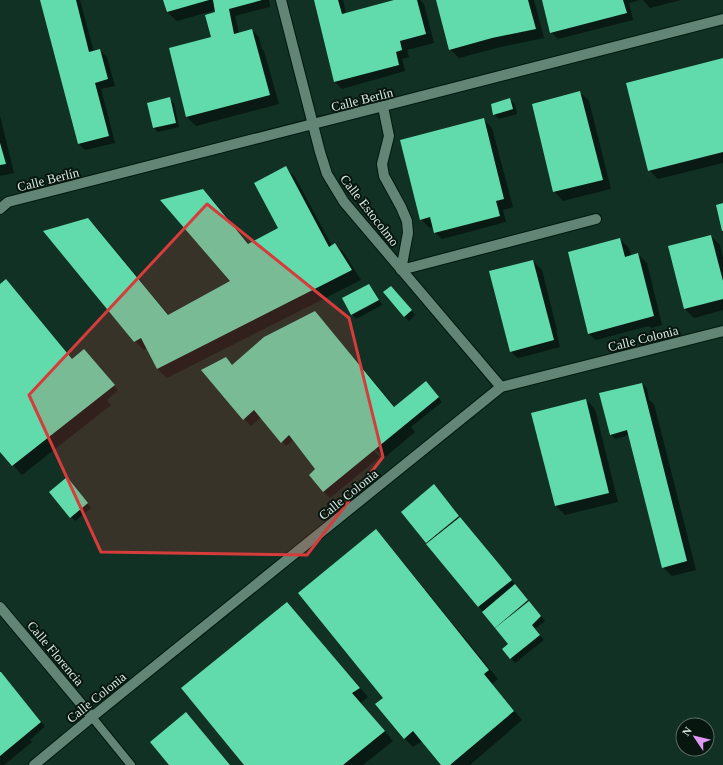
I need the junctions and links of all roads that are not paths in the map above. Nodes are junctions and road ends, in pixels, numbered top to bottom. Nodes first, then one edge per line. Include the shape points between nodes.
1 (281, 0) edge
2 (723, 19) edge
3 (383, 107) junction
4 (313, 124) junction
5 (4, 203) edge
6 (0, 209) edge
7 (596, 219) dead end
8 (401, 270) junction
9 (723, 331) edge
10 (501, 387) junction
11 (0, 607) edge
12 (92, 716) junction
13 (34, 765) edge
14 (131, 765) edge

1 - 4 street, Calle Estocolmo
2 - 3 street, Calle Berlín
3 - 4 street, Calle Berlín
3 - 8 street, Calle Estocolmo via 389,136 382,164 384,176 407,221 408,233
4 - 5 street, Calle Berlín
4 - 8 street, Calle Estocolmo via 327,174 334,186 344,202
5 - 6 street, Calle Berlín
7 - 8 street
8 - 10 street, Calle Estocolmo
9 - 10 street, Calle Colonia
10 - 12 street, Calle Colonia
11 - 12 street, Calle Florencia
12 - 13 street, Calle Colonia
12 - 14 lane

